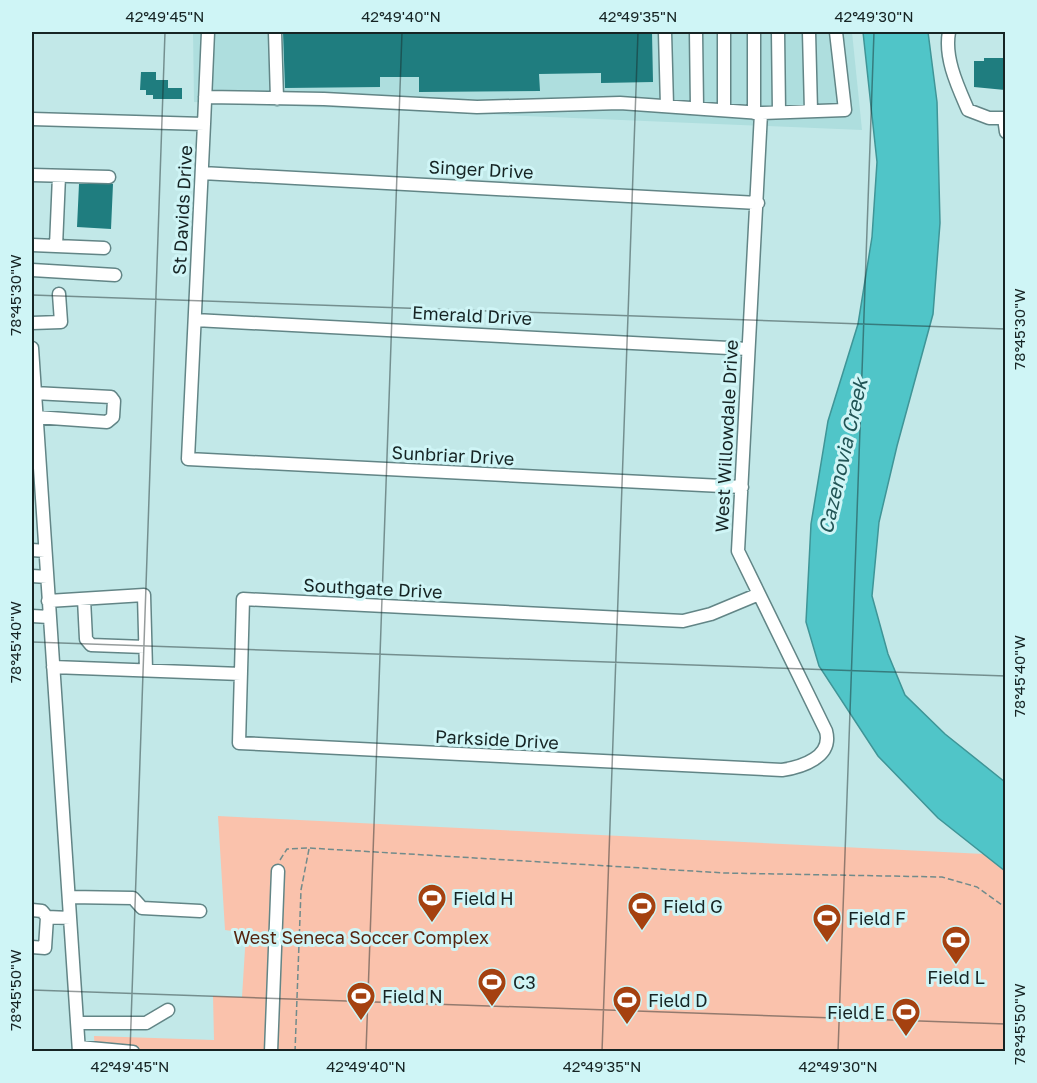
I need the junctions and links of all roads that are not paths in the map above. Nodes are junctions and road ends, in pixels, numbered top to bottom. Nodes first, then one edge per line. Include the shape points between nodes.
1 (208, 32) edge
2 (275, 32) edge
3 (665, 32) edge
4 (696, 32) edge
5 (724, 32) edge
6 (754, 32) edge
7 (778, 32) edge
8 (809, 32) edge
9 (836, 32) edge
10 (949, 32) edge
11 (206, 97) junction
12 (277, 99) junction
13 (667, 106) junction
14 (697, 108) junction
15 (724, 110) junction
16 (811, 111) junction
17 (779, 112) junction
18 (757, 113) junction
19 (1005, 118) edge
20 (32, 119) edge
21 (204, 124) junction
22 (1005, 132) edge
23 (202, 173) junction
24 (32, 175) edge
25 (59, 176) junction
26 (109, 177) dead end
27 (758, 203) junction
28 (32, 245) edge
29 (56, 246) junction
30 (104, 249) dead end
31 (32, 270) edge
32 (115, 275) dead end
33 (59, 294) dead end
34 (195, 320) junction
35 (32, 323) edge
36 (32, 348) edge
37 (748, 349) junction
38 (34, 397) edge
39 (36, 417) junction
40 (189, 433) joint
41 (742, 487) junction
42 (32, 550) edge
43 (45, 551) junction
44 (32, 576) edge
45 (46, 577) junction
46 (759, 594) junction
47 (84, 599) junction
48 (48, 601) junction
49 (32, 616) edge
50 (49, 617) junction
51 (145, 647) junction
52 (53, 667) junction
53 (146, 670) junction
54 (241, 674) junction
55 (819, 755) joint
56 (278, 866) road end
57 (69, 897) junction
58 (32, 910) edge
59 (200, 911) dead end
60 (47, 917) junction
61 (70, 918) junction
62 (32, 947) edge
63 (168, 1010) dead end
64 (77, 1023) junction
65 (79, 1049) edge
66 (133, 1052) edge
67 (271, 1052) edge

1 - 11 street
2 - 12 street
3 - 13 street
4 - 14 street
5 - 15 street
6 - 18 street, West Willowdale Drive
7 - 17 street
8 - 16 street
9 - 16 street via 845,110
10 - 19 street via 947,40 956,81 968,110 990,118
11 - 12 street
11 - 21 street
12 - 13 street via 477,107 620,103
13 - 14 street
14 - 15 street
15 - 18 street
16 - 17 street
17 - 18 street
18 - 27 street, West Willowdale Drive via 761,131
19 - 22 street
20 - 21 street, St Davids Drive
21 - 23 street, St Davids Drive
23 - 27 street, Singer Drive
23 - 34 street, St Davids Drive
24 - 25 street
25 - 26 street
25 - 29 street
27 - 37 street, West Willowdale Drive
28 - 29 street
29 - 30 street
31 - 32 street
33 - 35 street via 61,322
34 - 37 street, Emerald Drive
34 - 40 street, St Davids Drive
36 - 38 street
37 - 41 street, West Willowdale Drive
38 - 39 street
38 - 39 street via 114,401 113,417 107,422
39 - 43 street
40 - 41 street, Sunbriar Drive via 188,459
41 - 46 street, West Willowdale Drive via 738,551
42 - 43 street
43 - 45 street
44 - 45 street
45 - 48 street
46 - 54 street, Southgate Drive via 683,621 243,599
46 - 55 street, West Willowdale Drive via 826,730 827,744
47 - 48 street
47 - 51 street via 86,639 91,645
47 - 51 street via 144,595
48 - 50 street
49 - 50 street
50 - 52 street
51 - 53 street
52 - 53 street
52 - 57 street
53 - 54 street
54 - 55 street, Parkside Drive via 239,743 782,770 807,764
56 - 67 street
57 - 59 street via 133,898 142,908
57 - 61 street
58 - 60 street via 42,911
60 - 61 street
60 - 62 street via 45,948
61 - 64 street
63 - 64 street via 146,1023
64 - 65 street
65 - 66 street

